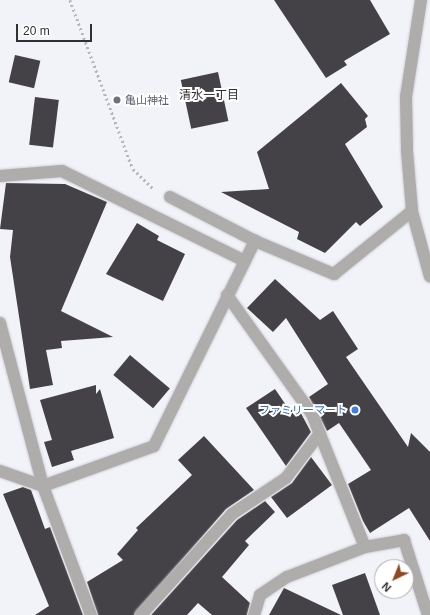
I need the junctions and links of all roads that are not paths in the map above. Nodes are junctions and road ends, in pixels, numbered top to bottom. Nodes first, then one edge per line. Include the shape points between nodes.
1 (421, 0) edge
2 (0, 176) edge
3 (170, 197) road end
4 (412, 211) junction
5 (256, 241) junction
6 (245, 261) junction
7 (430, 277) edge
8 (226, 294) junction
9 (0, 323) edge
10 (320, 433) junction
11 (0, 471) edge
12 (43, 486) junction
13 (365, 547) junction
14 (91, 615) edge
15 (141, 615) edge
16 (254, 615) edge
17 (428, 615) edge

1 - 4 street via 406,97
2 - 6 street via 62,171
3 - 5 street
4 - 5 street via 334,274
4 - 7 street
5 - 6 street
6 - 8 street
8 - 10 street via 312,414
8 - 12 street via 154,446
9 - 12 street
10 - 13 street
10 - 15 street via 286,478 232,514
11 - 12 street
12 - 14 street
13 - 16 street via 287,577 260,595
13 - 17 street via 404,540

